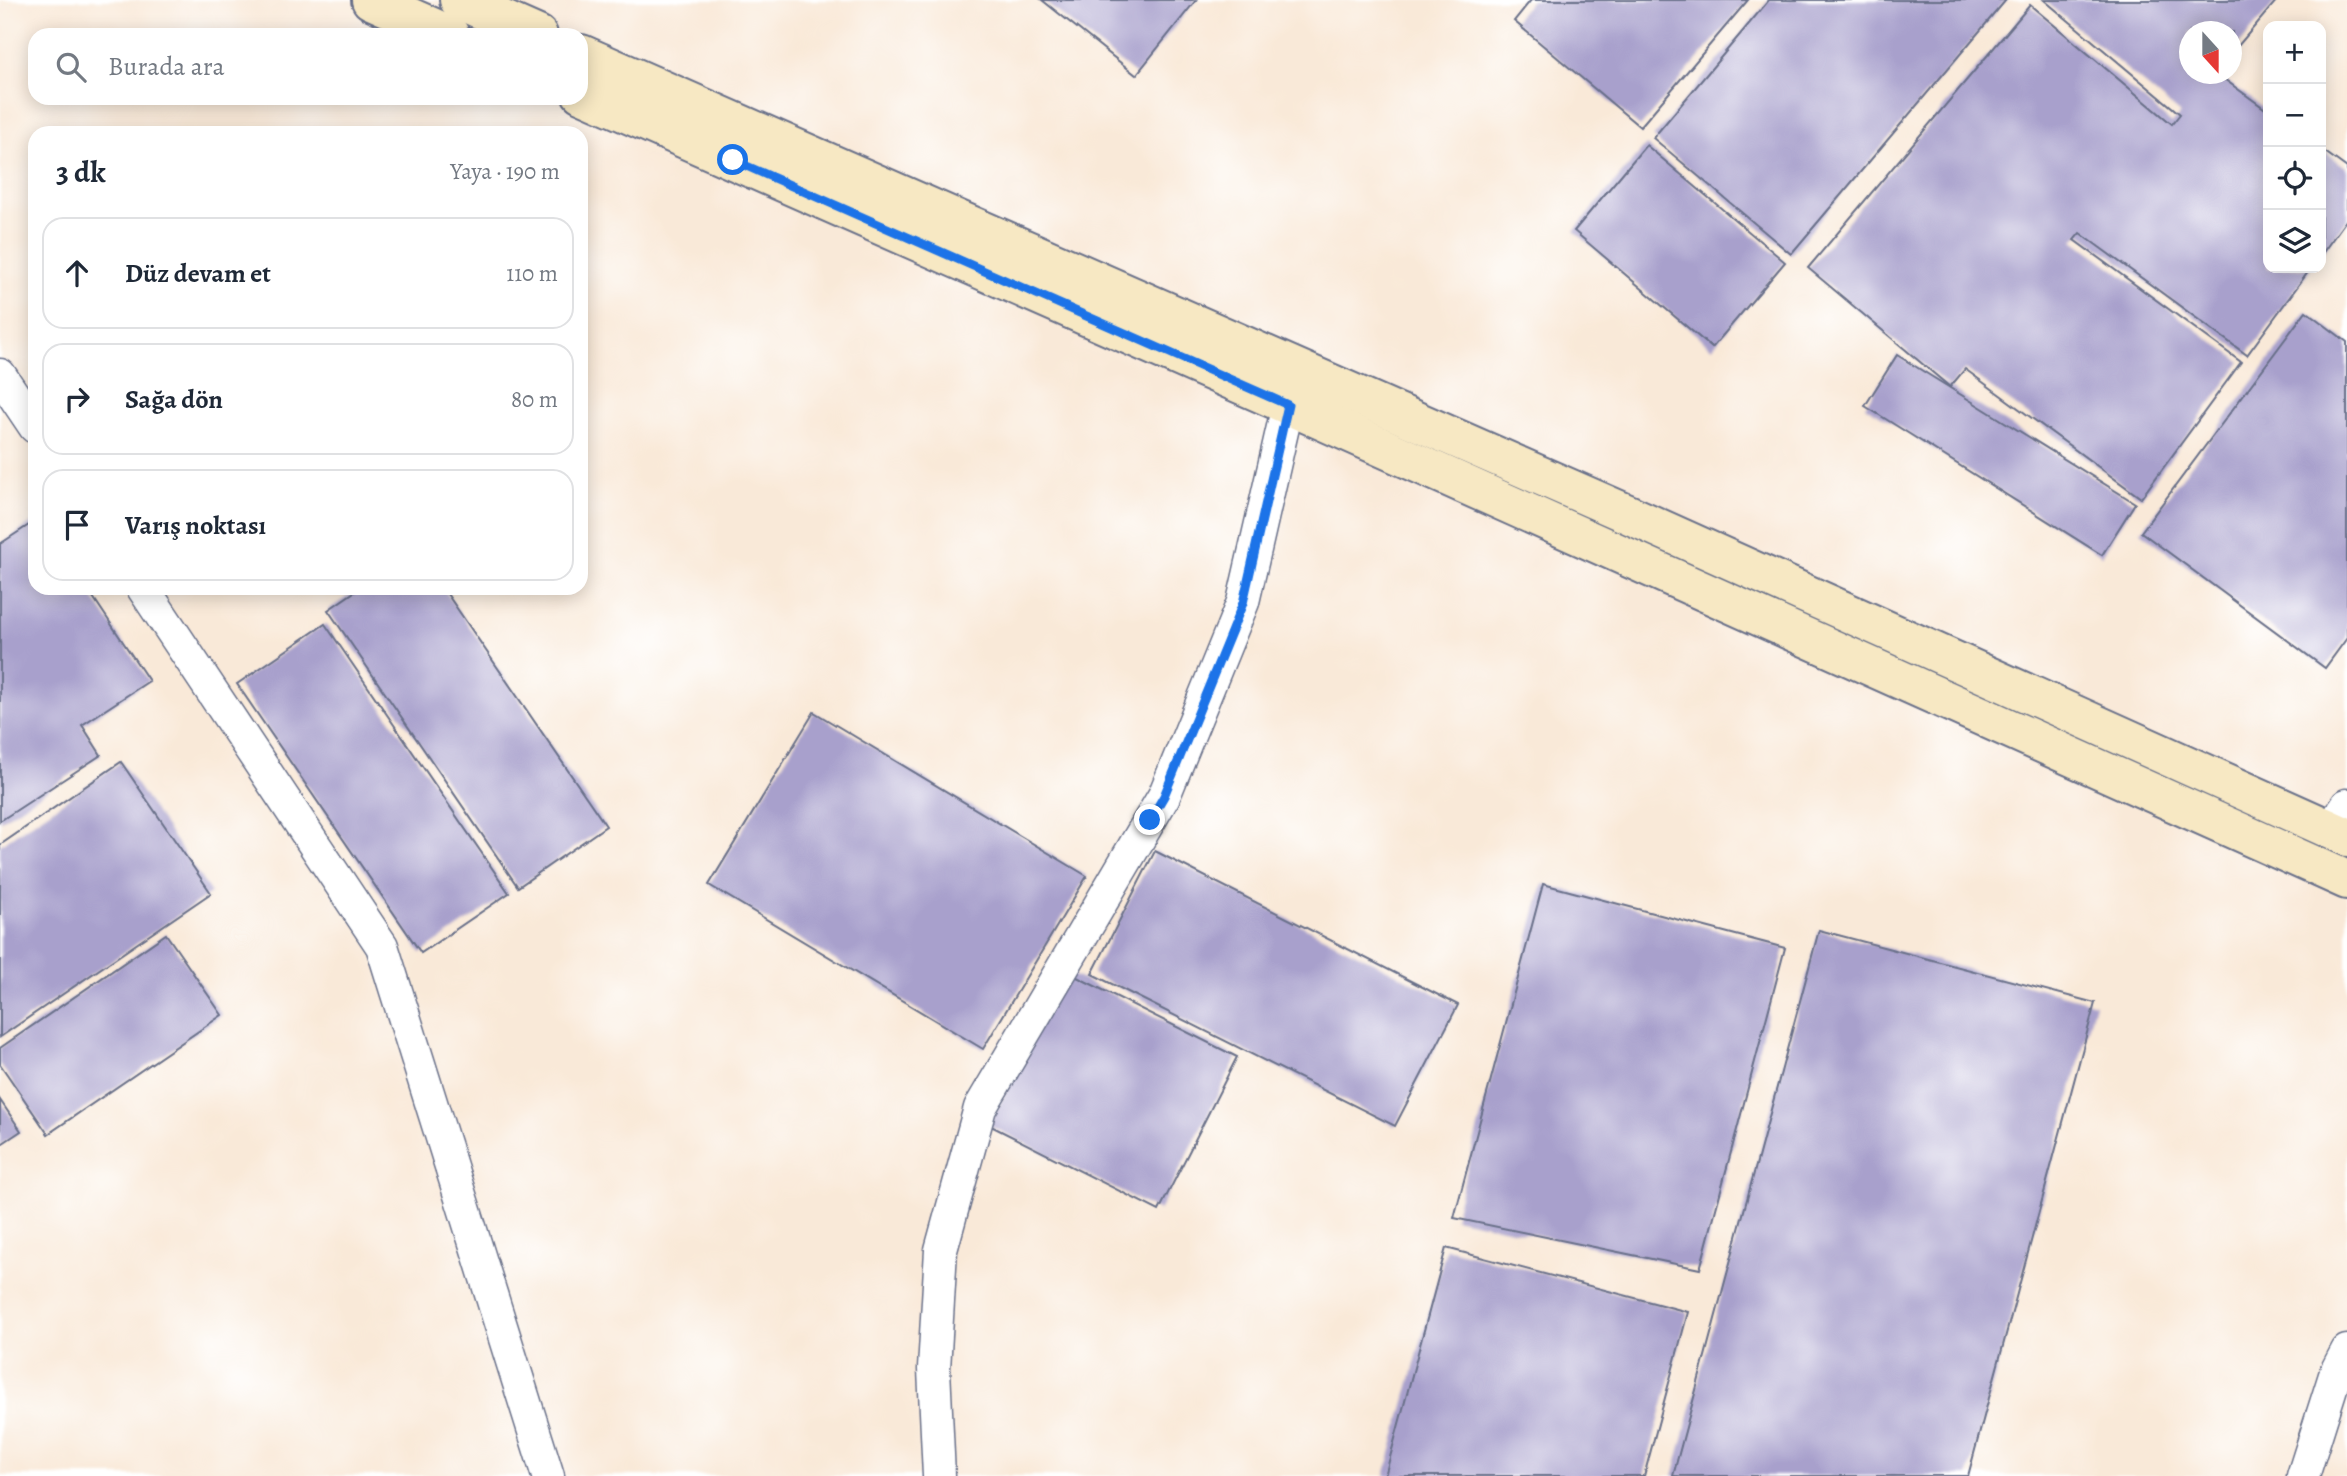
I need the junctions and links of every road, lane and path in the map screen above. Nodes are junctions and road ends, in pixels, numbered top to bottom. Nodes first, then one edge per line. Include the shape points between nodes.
1 (371, 0) edge
2 (459, 0) edge
3 (434, 28) edge
4 (522, 28) edge
5 (588, 57) edge
6 (588, 96) edge
7 (0, 375) edge
8 (1288, 405) junction
9 (28, 417) edge
10 (148, 595) edge
11 (2341, 823) edge
12 (2347, 880) edge
13 (2347, 1351) edge
14 (548, 1476) edge
15 (939, 1476) edge
16 (2303, 1476) edge

1 - 3 street
2 - 4 street
5 - 11 street
6 - 8 street
7 - 9 street
8 - 12 street
8 - 15 street via 1243,603 1164,796 980,1108 941,1250 934,1370
10 - 14 street via 382,946
13 - 16 street

